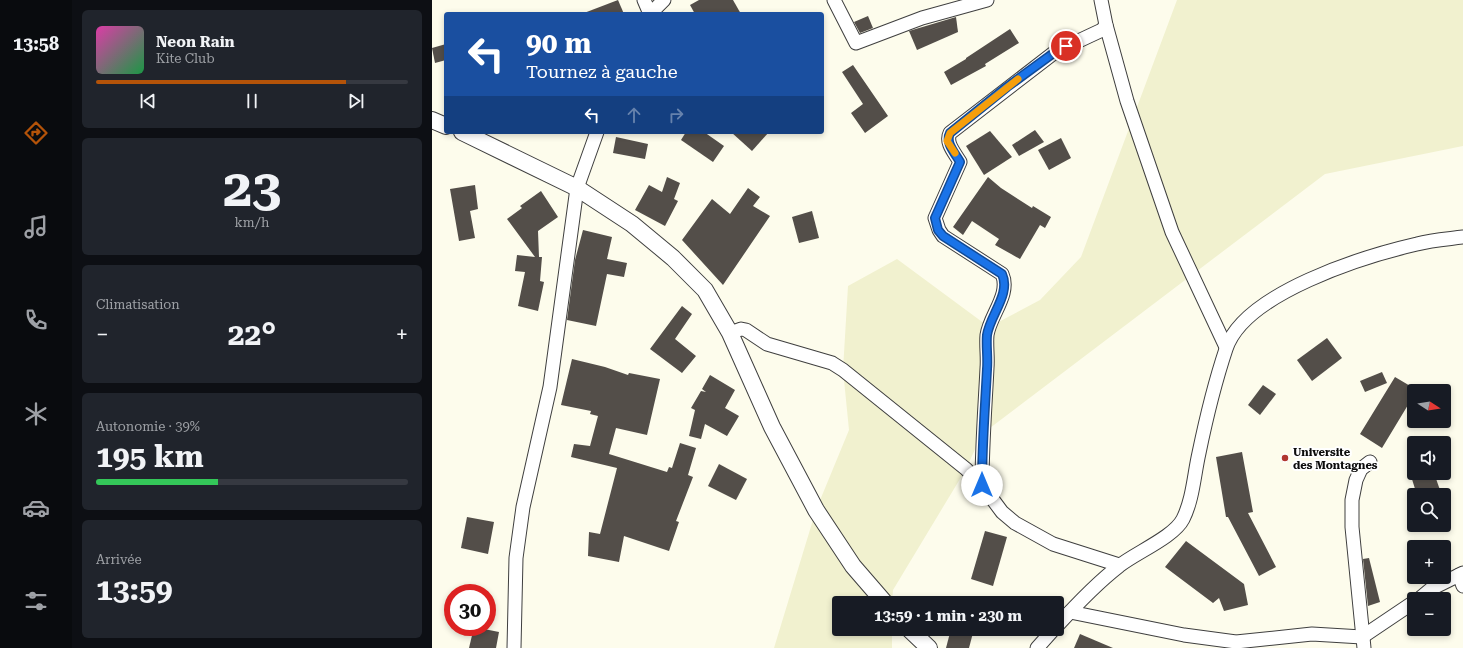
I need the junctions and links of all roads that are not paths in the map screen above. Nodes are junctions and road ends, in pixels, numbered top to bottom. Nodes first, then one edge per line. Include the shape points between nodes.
1 (644, 0) edge
2 (664, 0) edge
3 (834, 0) edge
4 (987, 0) edge
5 (1101, 0) edge
6 (649, 12) edge
7 (652, 12) edge
8 (1106, 25) junction
9 (432, 120) edge
10 (444, 125) edge
11 (466, 134) edge
12 (596, 134) edge
13 (577, 188) junction
14 (1463, 237) edge
15 (730, 333) junction
16 (1226, 347) junction
17 (1370, 462) dead end
18 (982, 485) junction
19 (1119, 565) junction
20 (1462, 578) edge
21 (1427, 592) edge
22 (879, 596) edge
23 (1407, 607) edge
24 (1070, 612) junction
25 (1064, 618) edge
26 (916, 636) edge
27 (1048, 636) edge
28 (1363, 642) edge
29 (514, 648) edge
30 (929, 648) edge
31 (1037, 648) edge

1 - 6 street
2 - 7 street
3 - 4 street via 856,43 922,18
5 - 8 street
8 - 16 street via 1127,101 1172,232
8 - 18 street via 1102,30 1055,52 1007,87 948,136 947,141 960,162 935,218 936,225 943,236 1002,274 1005,280 1005,289 987,336
9 - 10 street
11 - 13 street
12 - 13 street
13 - 15 street via 632,224 673,258 704,290
13 - 29 street via 550,387 523,506 517,550
14 - 16 street via 1418,244 1303,282 1261,306 1238,327
15 - 18 street via 746,330 767,344 832,363 966,469
15 - 22 street via 772,426 816,510 854,566
16 - 19 street via 1183,520 1173,531
17 - 28 street via 1361,469 1352,500 1352,527
18 - 19 street via 1002,512 1015,523 1053,544
19 - 24 street
20 - 21 street
23 - 28 street
24 - 25 street
24 - 28 street via 1184,635 1236,642 1312,634
26 - 30 street
27 - 31 street

